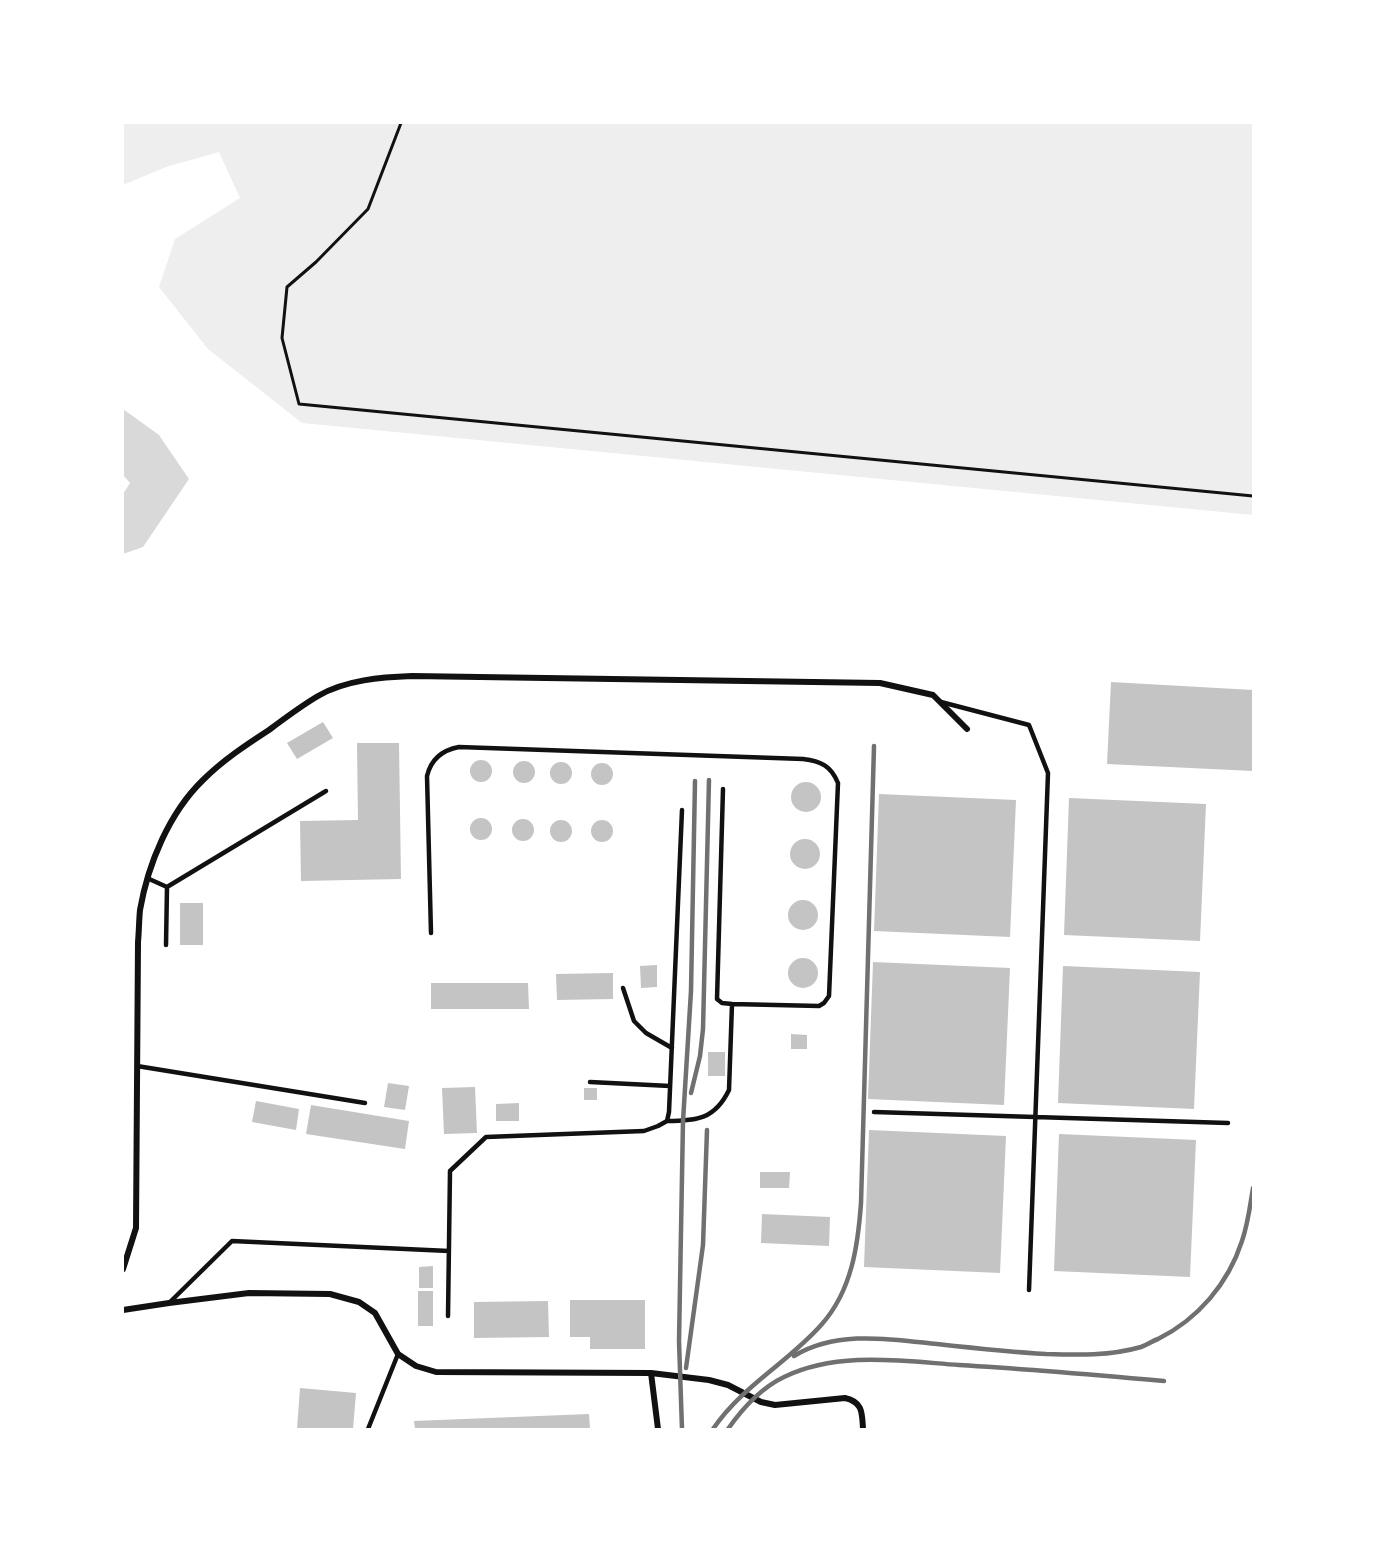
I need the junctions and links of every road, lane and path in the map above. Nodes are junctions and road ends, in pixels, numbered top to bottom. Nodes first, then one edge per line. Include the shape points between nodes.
1 (401, 123) edge
2 (1253, 496) edge
3 (941, 702) junction
4 (967, 729) dead end
5 (723, 789) dead end
6 (326, 792) dead end
7 (682, 810) dead end
8 (147, 878) junction
9 (167, 887) junction
10 (431, 933) dead end
11 (166, 945) dead end
12 (623, 988) dead end
13 (732, 1004) junction
14 (672, 1048) junction
15 (137, 1066) junction
16 (590, 1082) dead end
17 (670, 1086) junction
18 (365, 1103) dead end
19 (874, 1112) dead end
20 (1035, 1117) junction
21 (667, 1121) junction
22 (1228, 1123) dead end
23 (449, 1251) junction
24 (123, 1269) edge
25 (1029, 1290) dead end
26 (168, 1303) junction
27 (123, 1310) edge
28 (448, 1316) dead end
29 (398, 1354) junction
30 (651, 1373) junction
31 (368, 1429) edge
32 (658, 1429) edge
33 (863, 1429) edge

1 - 2 path via 368,209 287,287 282,338 299,404
3 - 4 street
3 - 8 street via 933,695 880,683 412,676 354,682 320,695 202,781 161,842
3 - 20 lane via 1029,725 1048,773
5 - 13 lane via 717,999
6 - 9 lane
7 - 14 lane
8 - 9 lane
8 - 15 street via 139,922
9 - 11 lane
10 - 13 lane via 427,776 429,766 441,753 459,747 818,761 828,767 838,783 829,996 819,1006
12 - 14 lane via 634,1021
13 - 21 lane via 729,1090 724,1100 703,1118
14 - 17 lane
15 - 18 lane
15 - 24 street via 136,1228
16 - 17 lane
17 - 21 lane
19 - 20 lane
20 - 22 lane
20 - 25 lane
21 - 23 lane via 644,1131 486,1137 450,1171
23 - 26 lane via 232,1241
23 - 28 lane
26 - 27 street
26 - 29 street via 249,1293 330,1294 358,1302 375,1313
29 - 30 street via 416,1366 436,1372
29 - 31 lane
30 - 32 street
30 - 33 street via 709,1380 775,1405 853,1400 862,1413

